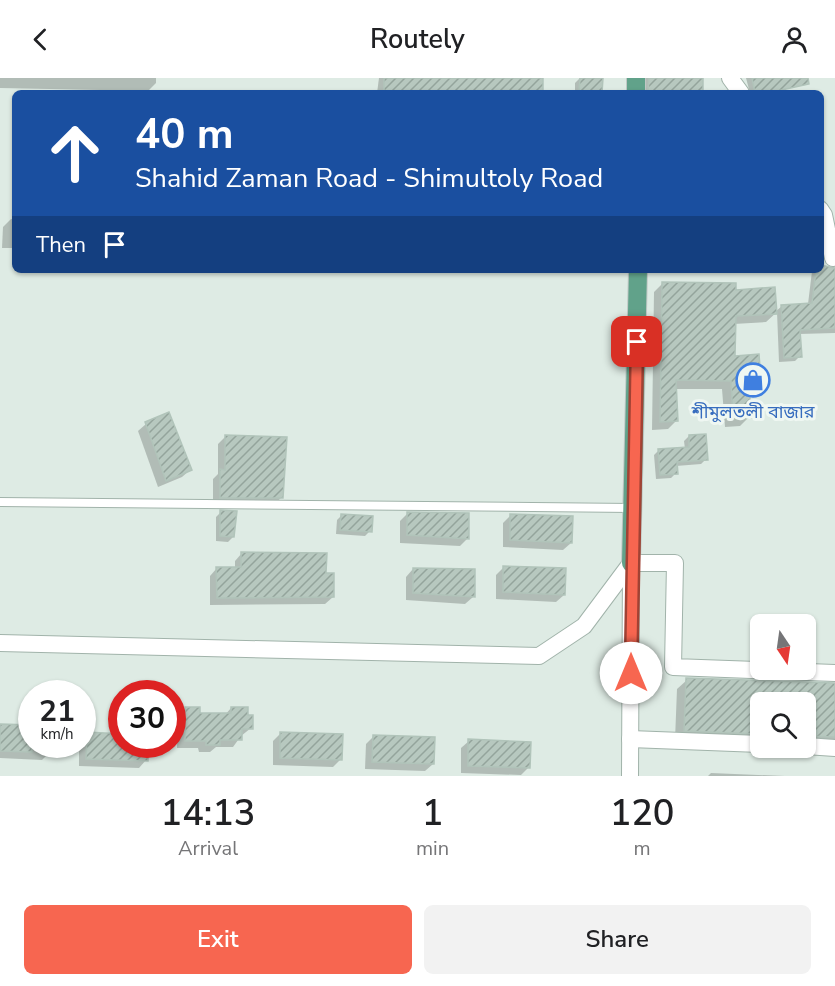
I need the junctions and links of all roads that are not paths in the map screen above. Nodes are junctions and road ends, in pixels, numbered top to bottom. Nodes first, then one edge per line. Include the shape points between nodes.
1 (824, 215) edge
2 (829, 258) edge
3 (638, 273) edge
4 (0, 502) edge
5 (633, 508) junction
6 (631, 563) junction
7 (0, 643) edge
8 (835, 673) edge
9 (630, 739) junction
10 (750, 744) edge
11 (816, 747) edge
12 (835, 748) edge
13 (630, 776) edge

1 - 2 street
3 - 5 main road
4 - 5 lane
5 - 6 main road
6 - 7 street via 584,626 539,656
6 - 8 street via 675,563 673,667
6 - 9 street
9 - 10 street
9 - 13 street
11 - 12 street

